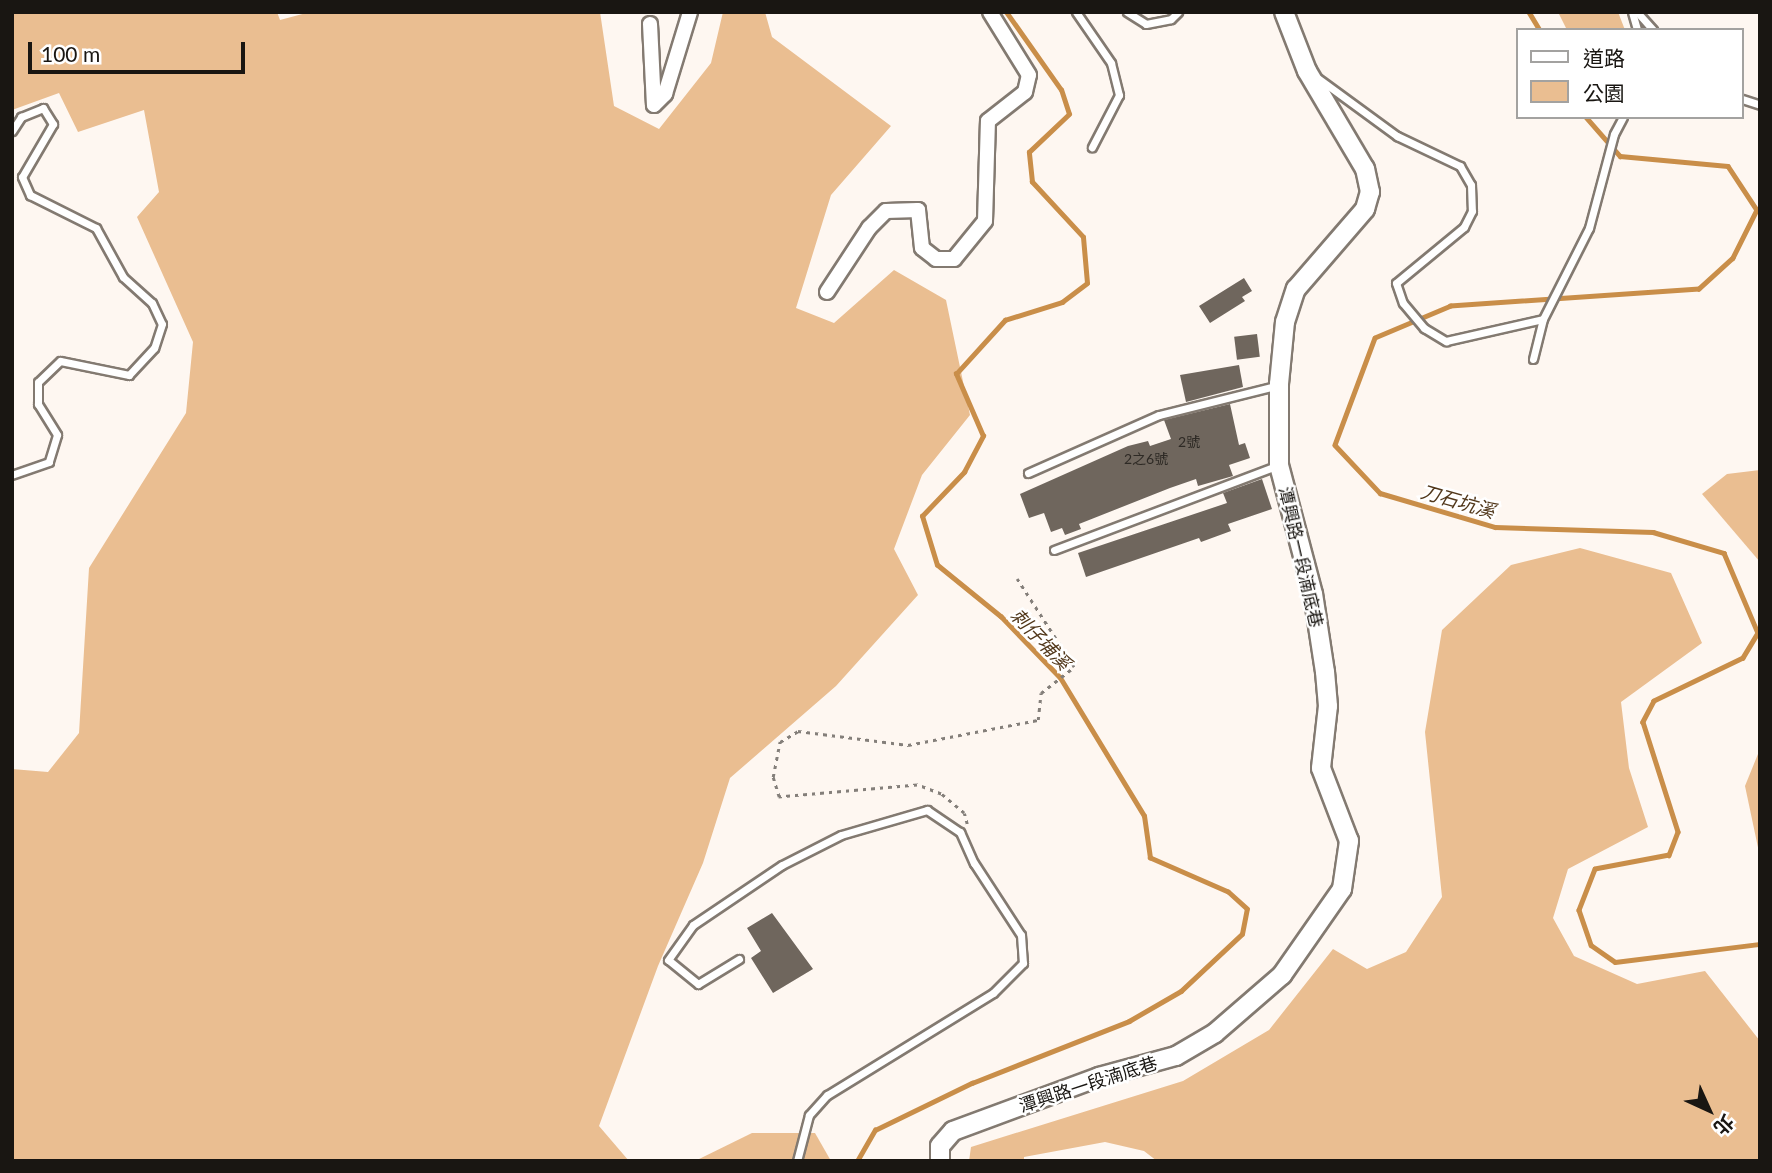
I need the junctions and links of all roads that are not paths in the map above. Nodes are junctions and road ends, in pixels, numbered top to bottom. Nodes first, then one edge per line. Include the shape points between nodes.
1 (690, 12) edge
2 (989, 12) edge
3 (1076, 12) edge
4 (1127, 12) edge
5 (1178, 12) edge
6 (1284, 12) edge
7 (1635, 12) edge
8 (650, 23) dead end
9 (1651, 28) edge
10 (1307, 71) junction
11 (1622, 119) edge
12 (12, 131) edge
13 (1092, 147) dead end
14 (827, 292) dead end
15 (1543, 318) junction
16 (1533, 359) dead end
17 (1279, 384) junction
18 (1279, 465) junction
19 (1028, 472) dead end
20 (12, 475) edge
21 (1054, 550) dead end
22 (739, 960) dead end
23 (797, 1161) edge
24 (940, 1161) edge

1 - 8 street via 665,94 654,105
2 - 14 street via 1029,75 1026,92 988,121 985,221 954,260 936,259 922,248 918,210 886,211 869,228
3 - 13 lane via 1111,63 1119,95
4 - 5 lane via 1146,24 1171,19
6 - 10 street, 潭興路一段湳底巷
7 - 9 lane
10 - 15 lane via 1396,136 1460,166 1471,185 1472,211 1464,227 1396,283 1403,303 1423,328 1446,341
10 - 17 street, 潭興路一段湳底巷 via 1365,169 1370,192 1365,209 1296,289 1285,322
11 - 15 lane via 1589,228
12 - 20 lane via 22,117 43,108 53,124 22,177 30,195 96,228 123,277 152,303 162,324 154,348 129,375 60,361 38,382 38,404 57,435 49,462
15 - 16 lane
17 - 18 street, 潭興路一段湳底巷
17 - 19 lane via 1160,415
18 - 21 lane
18 - 24 street, 潭興路一段湳底巷 via 1314,594 1328,706 1321,768 1349,841 1342,889 1282,975 1215,1033 1176,1056 1099,1077 953,1131 940,1146
22 - 23 lane via 698,984 668,960 693,925 782,865 841,835 927,810 960,832 1021,935 1023,963 993,993 827,1095 809,1115

